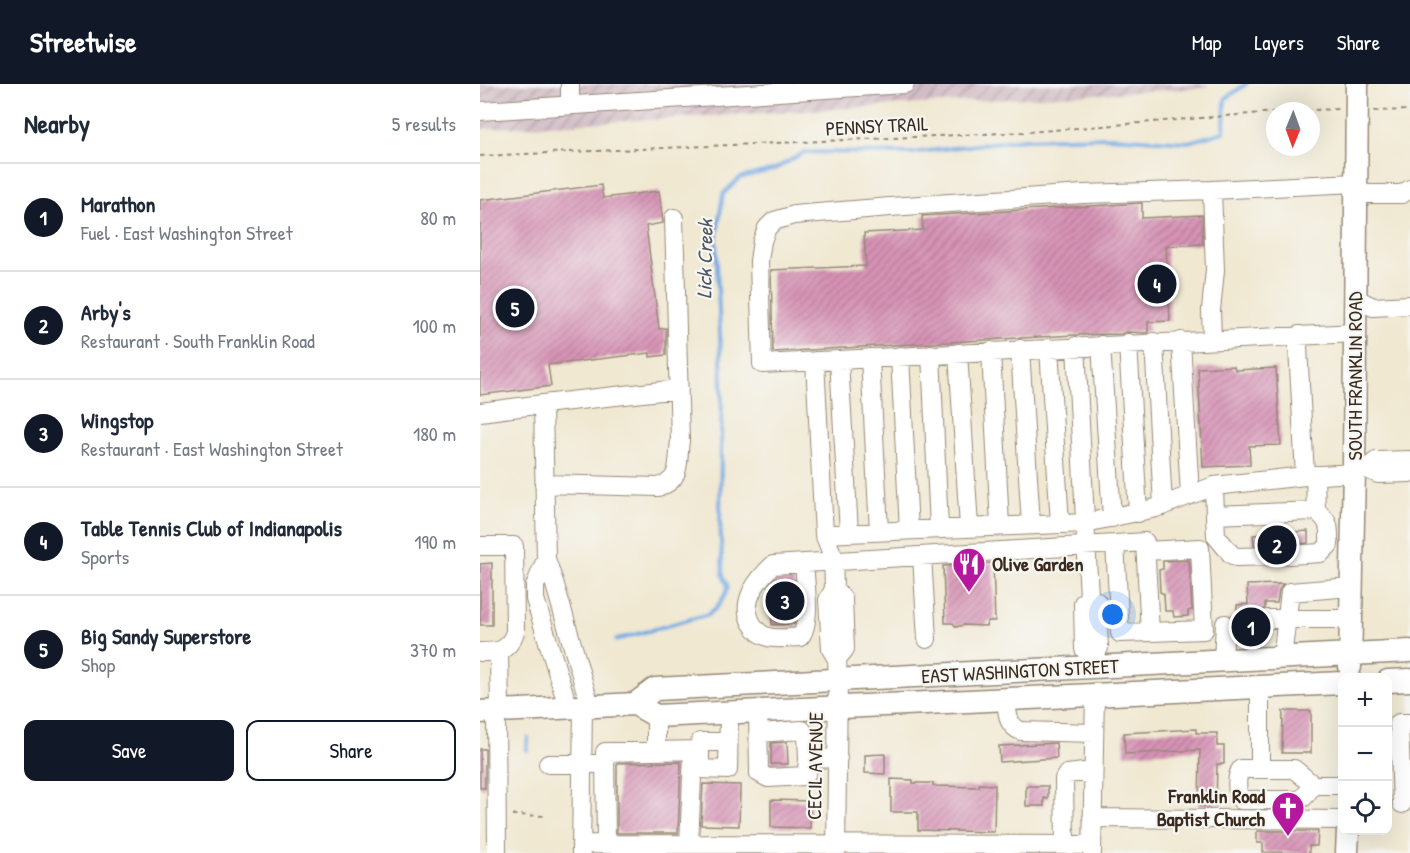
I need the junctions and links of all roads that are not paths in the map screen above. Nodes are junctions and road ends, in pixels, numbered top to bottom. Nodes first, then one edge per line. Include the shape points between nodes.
1 (570, 84) edge
2 (905, 84) edge
3 (1357, 84) edge
4 (763, 88) edge
5 (690, 91) edge
6 (570, 105) junction
7 (480, 111) edge
8 (1356, 189) junction
9 (1410, 189) edge
10 (1212, 190) junction
11 (674, 218) dead end
12 (1410, 293) edge
13 (1359, 302) junction
14 (1410, 304) edge
15 (1355, 333) junction
16 (1299, 335) junction
17 (1212, 339) junction
18 (1180, 341) junction
19 (1154, 342) junction
20 (1128, 344) junction
21 (1101, 345) junction
22 (1076, 346) junction
23 (1049, 348) junction
24 (1020, 349) junction
25 (992, 351) junction
26 (958, 353) junction
27 (932, 354) junction
28 (900, 356) junction
29 (870, 358) junction
30 (839, 360) junction
31 (815, 361) junction
32 (679, 389) junction
33 (543, 404) junction
34 (480, 412) edge
35 (1410, 460) edge
36 (1358, 470) junction
37 (1410, 473) edge
38 (1310, 476) junction
39 (544, 484) junction
40 (1214, 486) junction
41 (1190, 495) junction
42 (1163, 506) junction
43 (1316, 511) junction
44 (1138, 513) junction
45 (1215, 515) junction
46 (1112, 518) junction
47 (1085, 523) junction
48 (1060, 524) junction
49 (1031, 525) junction
50 (1000, 526) junction
51 (969, 527) junction
52 (939, 528) junction
53 (909, 530) junction
54 (879, 531) junction
55 (849, 533) junction
56 (824, 534) junction
57 (1115, 544) junction
58 (1087, 545) junction
59 (480, 546) edge
60 (514, 546) junction
61 (545, 551) junction
62 (1146, 551) junction
63 (922, 556) junction
64 (833, 562) junction
65 (804, 563) junction
66 (1351, 587) junction
67 (1266, 619) tunnel mouth
68 (1351, 619) junction
69 (1287, 620) junction
70 (1225, 624) dead end
71 (1150, 632) junction
72 (927, 639) dead end
73 (1410, 651) edge
74 (480, 652) edge
75 (499, 652) junction
76 (1282, 657) junction
77 (1223, 660) junction
78 (1093, 663) junction
79 (838, 669) junction
80 (1348, 671) edge
81 (1410, 680) edge
82 (1392, 681) edge
83 (1260, 686) junction
84 (1095, 694) junction
85 (1006, 699) junction
86 (635, 704) junction
87 (580, 707) junction
88 (838, 707) junction
89 (492, 711) edge
90 (729, 712) junction
91 (656, 716) junction
92 (759, 722) junction
93 (1410, 723) edge
94 (1094, 733) junction
95 (728, 742) junction
96 (696, 750) junction
97 (656, 751) junction
98 (838, 758) junction
99 (808, 759) junction
100 (1394, 759) edge
101 (549, 764) dead end
102 (605, 764) junction
103 (582, 765) junction
104 (1260, 769) junction
105 (1093, 771) junction
106 (1313, 784) junction
107 (1338, 785) edge
108 (1402, 798) edge
109 (1092, 818) junction
110 (1338, 820) edge
111 (1348, 835) edge
112 (606, 844) junction
113 (689, 844) junction
114 (1065, 845) junction
115 (708, 848) edge
116 (581, 849) edge
117 (836, 849) edge
118 (1092, 849) edge
119 (497, 853) edge
120 (1347, 853) edge

1 - 6 street
2 - 4 street
3 - 8 main road, SOUTH FRANKLIN ROAD
4 - 5 street
5 - 6 street
6 - 7 street
8 - 9 street via 1402,194
8 - 10 street
8 - 13 main road, SOUTH FRANKLIN ROAD
10 - 17 street
10 - 31 street via 878,208 794,215 774,221 762,241 759,261 762,364
11 - 32 street
12 - 13 street via 1373,294
13 - 14 street via 1373,307
13 - 15 main road, SOUTH FRANKLIN ROAD
15 - 16 street
15 - 36 main road, SOUTH FRANKLIN ROAD
16 - 17 street
16 - 38 street
17 - 18 street
18 - 19 street
18 - 41 street
19 - 20 street
19 - 42 street
20 - 21 street
20 - 44 street
21 - 22 street
21 - 46 street
22 - 23 street
22 - 47 street
23 - 24 street
23 - 48 street
24 - 25 street
24 - 49 street
25 - 26 street
25 - 50 street
26 - 27 street
26 - 51 street
27 - 28 street
27 - 52 street
28 - 29 street
28 - 53 street
29 - 30 street
29 - 54 street
30 - 31 street
30 - 55 street
31 - 56 street, CECIL AVENUE
32 - 33 street
32 - 39 street via 679,452 676,474 669,484
33 - 34 street
33 - 39 street
35 - 36 street via 1376,461
36 - 37 street
36 - 38 street
36 - 66 main road, SOUTH FRANKLIN ROAD
38 - 40 street
38 - 43 street
39 - 61 street
40 - 41 street
40 - 45 street
41 - 42 street
42 - 44 street
43 - 45 street
43 - 45 street via 1329,526 1329,545 1322,553 1236,557 1216,536
44 - 46 street
46 - 47 street
47 - 48 street
47 - 58 street
48 - 49 street
49 - 50 street
50 - 51 street
51 - 52 street
52 - 53 street
53 - 54 street
54 - 55 street
55 - 56 street
56 - 64 street, CECIL AVENUE
57 - 58 street
57 - 62 street via 1145,542
57 - 71 street via 1120,633
58 - 63 street
58 - 78 street via 1089,596 1096,602 1099,648
59 - 60 street
60 - 61 street
60 - 75 street via 515,632 511,643
61 - 87 street
62 - 71 street
62 - 71 street via 1200,548 1204,630
63 - 64 street
63 - 72 street
64 - 65 street
64 - 79 street, CECIL AVENUE via 834,589 843,599 845,649
65 - 65 street via 773,565 753,588 748,616 760,634 770,638 800,637 805,631
66 - 68 main road, SOUTH FRANKLIN ROAD
66 - 69 street via 1290,592
67 - 69 street
68 - 69 street
68 - 80 main road, SOUTH FRANKLIN ROAD
69 - 76 street
70 - 77 street
73 - 80 main road, EAST WASHINGTON STREET
74 - 75 street
75 - 89 street
76 - 77 main road, EAST WASHINGTON STREET
76 - 80 main road, EAST WASHINGTON STREET
77 - 78 main road, EAST WASHINGTON STREET
78 - 79 main road, EAST WASHINGTON STREET
79 - 86 main road, EAST WASHINGTON STREET via 655,689
79 - 88 street, CECIL AVENUE
80 - 83 main road, EAST WASHINGTON STREET
81 - 82 main road
83 - 84 main road, EAST WASHINGTON STREET
83 - 104 street
84 - 85 main road, EAST WASHINGTON STREET
84 - 94 street
85 - 88 main road, EAST WASHINGTON STREET
85 - 94 street via 1012,728
86 - 87 main road, EAST WASHINGTON STREET
86 - 91 main road
87 - 89 main road, EAST WASHINGTON STREET
87 - 103 street
88 - 92 main road, EAST WASHINGTON STREET
88 - 98 street, CECIL AVENUE
89 - 119 street
90 - 91 main road, EAST WASHINGTON STREET
90 - 92 main road, EAST WASHINGTON STREET
90 - 95 street
91 - 97 street
92 - 99 street via 806,732
92 - 99 street via 759,773 805,776
93 - 100 street via 1399,723
94 - 105 street
95 - 96 street via 700,742
95 - 96 street via 728,770 700,769
96 - 97 street
96 - 113 street
97 - 102 street via 605,752
98 - 99 street
98 - 117 street, CECIL AVENUE
100 - 108 street
101 - 103 street
102 - 103 street
102 - 112 street
103 - 116 street
104 - 106 street via 1294,769
104 - 106 street via 1239,771 1239,799 1299,801
105 - 109 street
105 - 114 street via 1073,772 1064,779
106 - 107 street
109 - 110 street
109 - 118 street
111 - 120 main road
112 - 113 street
112 - 116 street
113 - 115 street
114 - 117 street
114 - 118 street
115 - 117 street

